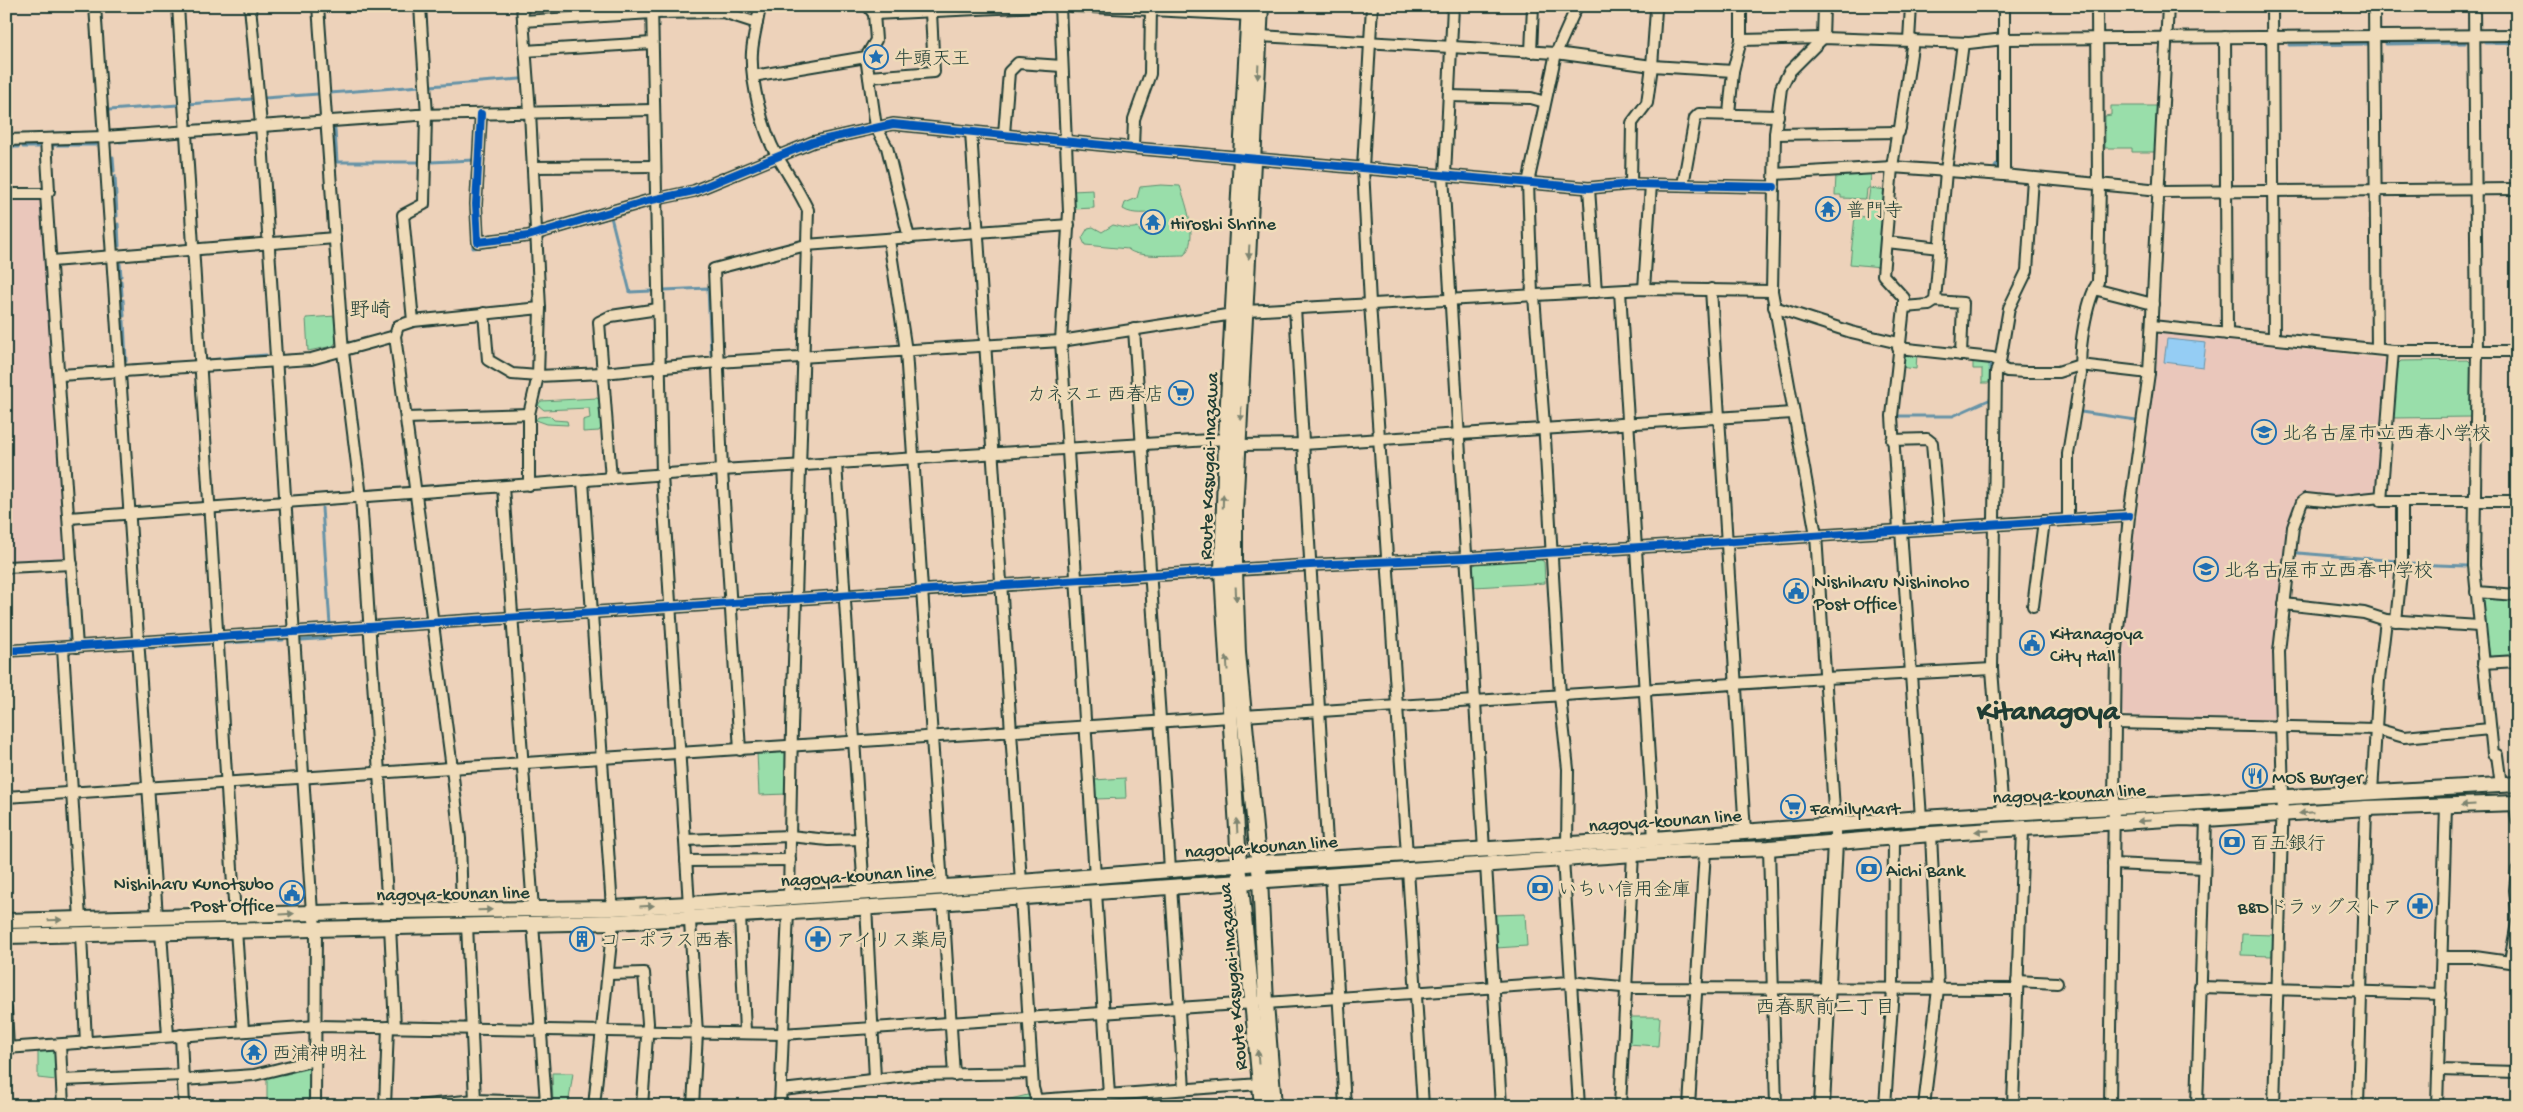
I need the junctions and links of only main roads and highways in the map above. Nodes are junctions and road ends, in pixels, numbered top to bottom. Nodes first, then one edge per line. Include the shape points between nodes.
1 (1261, 6) edge
2 (1249, 11) edge
3 (1247, 157) junction
4 (1239, 312) junction
5 (1228, 571) junction
6 (1237, 717) junction
7 (2517, 784) edge
8 (2516, 803) edge
9 (1834, 842) junction
10 (1258, 863) junction
11 (1239, 864) junction
12 (1260, 879) junction
13 (1241, 881) junction
14 (865, 899) junction
15 (789, 905) junction
16 (689, 911) junction
17 (612, 915) junction
18 (6, 921) edge
19 (236, 923) junction
20 (6, 936) edge
21 (1260, 1003) junction
22 (1262, 1106) edge
23 (1274, 1106) edge
24 (1822, 1106) edge

1 -> 3 main road, Route Kasugai-Inazawa
2 - 3 main road, Route Kasugai-Inazawa
3 - 4 main road, Route Kasugai-Inazawa
4 -> 5 main road, Route Kasugai-Inazawa via 1239,445
5 -> 4 main road, Route Kasugai-Inazawa via 1226,439
5 - 6 main road, Route Kasugai-Inazawa
6 - 10 main road, Route Kasugai-Inazawa
11 -> 6 main road, Route Kasugai-Inazawa
7 - 10 main road, nagoya-kounan line via 1921,818 1567,845
8 -> 9 main road, nagoya-kounan line via 2366,808 2206,820 2183,818
9 - 12 main road, nagoya-kounan line
9 - 24 main road
10 - 11 main road, nagoya-kounan line
10 - 12 main road, Route Kasugai-Inazawa
11 - 13 main road, Route Kasugai-Inazawa
11 - 14 main road, nagoya-kounan line via 942,886
12 - 13 main road, nagoya-kounan line
12 - 21 main road, Route Kasugai-Inazawa
13 - 14 main road, nagoya-kounan line via 1021,898
13 - 21 main road, Route Kasugai-Inazawa
14 - 15 main road, nagoya-kounan line
15 - 16 main road, nagoya-kounan line
15 - 16 main road, nagoya-kounan line via 740,915
16 - 17 main road, nagoya-kounan line
17 - 19 main road, nagoya-kounan line via 533,924 316,927
19 -> 17 main road, nagoya-kounan line via 312,913 388,911 533,909
18 -> 19 main road, nagoya-kounan line via 157,918
19 - 20 main road, nagoya-kounan line via 161,932
22 -> 21 main road, Route Kasugai-Inazawa
21 - 23 main road, Route Kasugai-Inazawa

